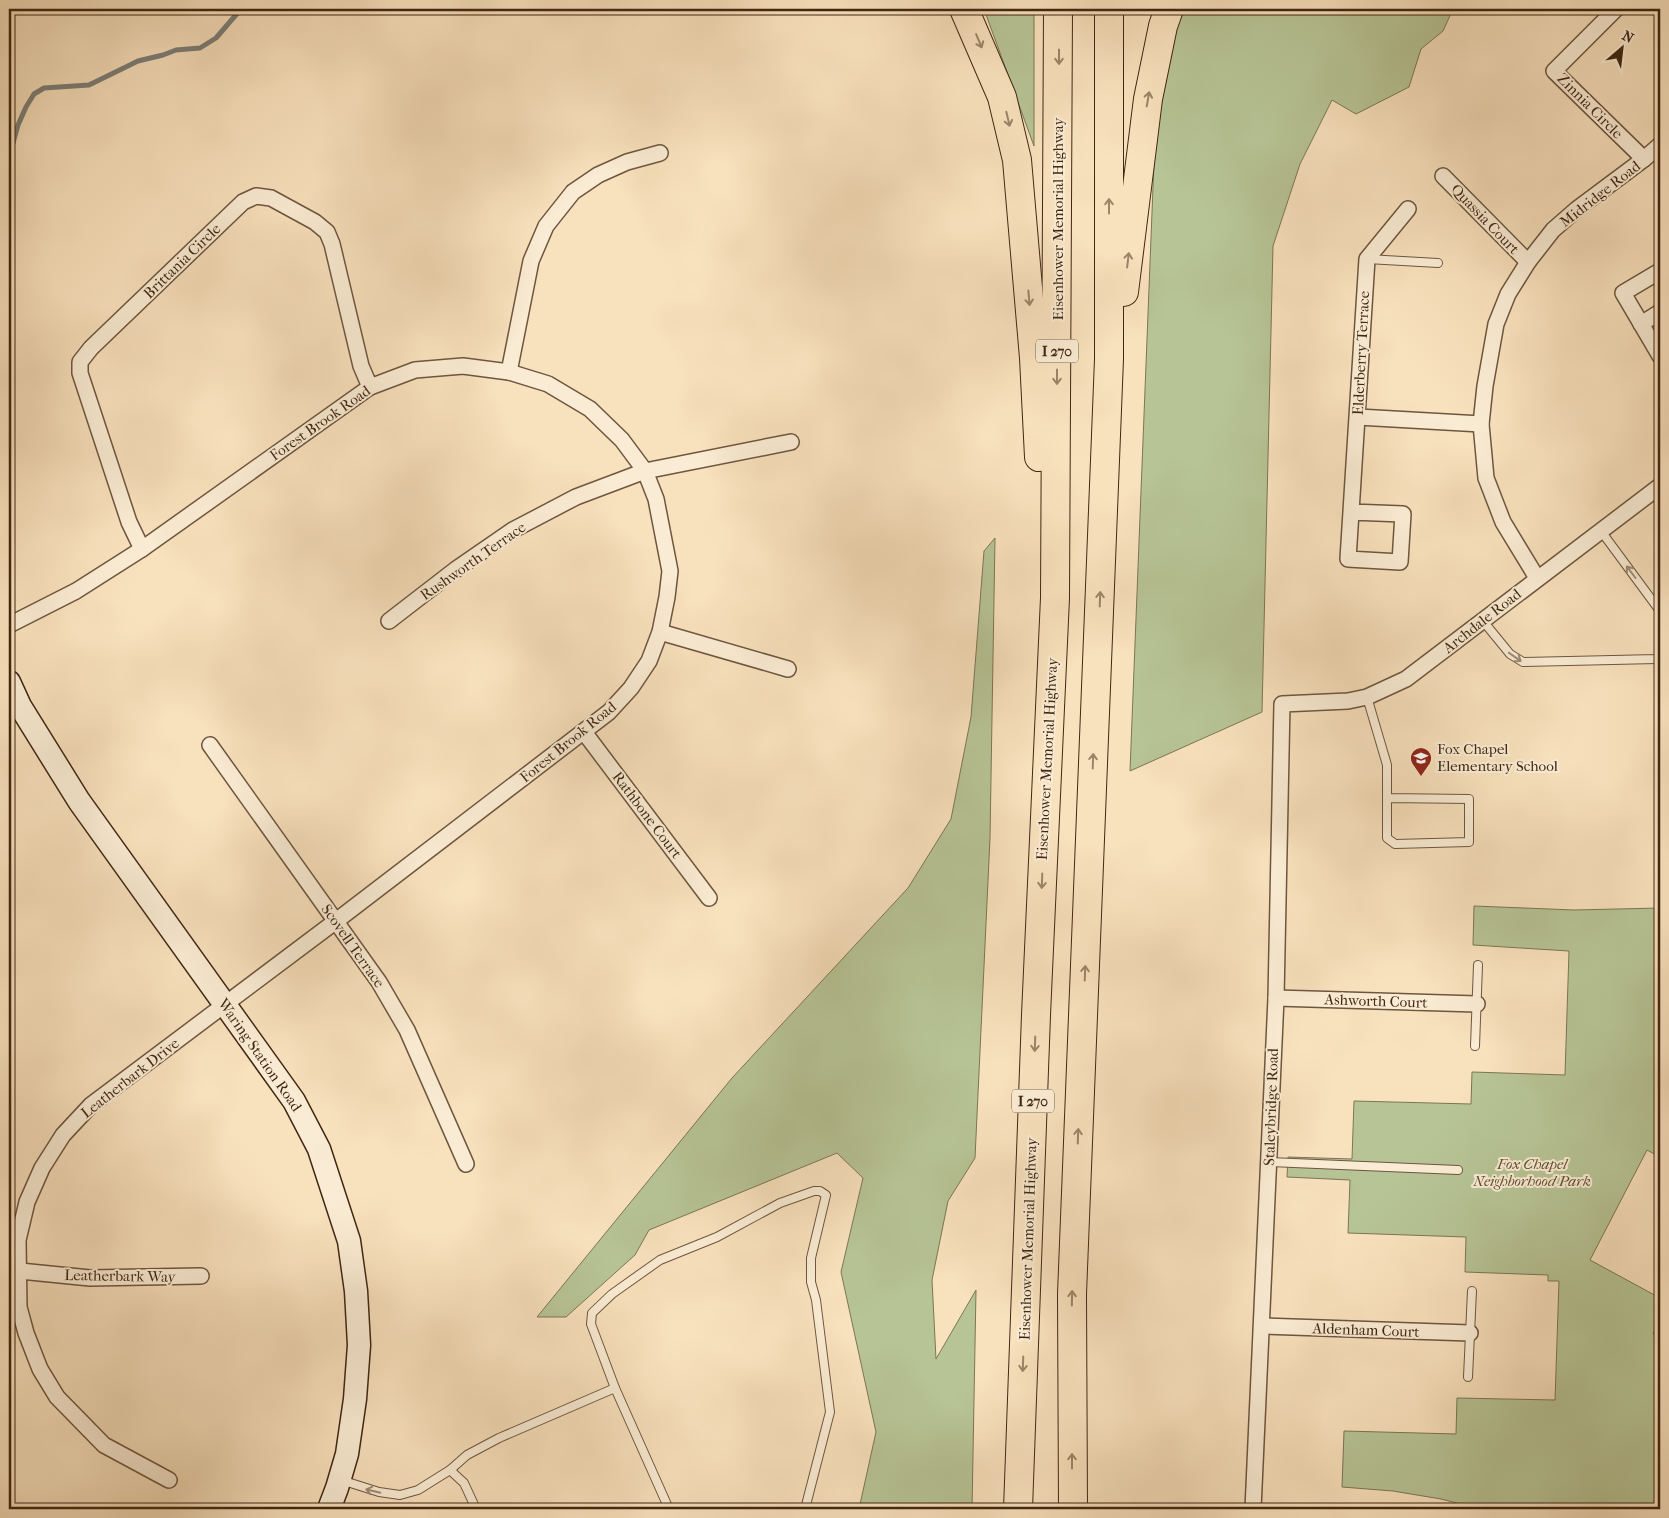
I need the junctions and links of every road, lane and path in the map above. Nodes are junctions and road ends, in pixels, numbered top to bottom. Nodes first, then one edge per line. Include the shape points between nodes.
1 (964, 9) edge
2 (1058, 9) edge
3 (1108, 9) edge
4 (1169, 9) edge
5 (1616, 9) edge
6 (1660, 145) edge
7 (660, 153) dead end
8 (1644, 159) junction
9 (1443, 176) dead end
10 (1408, 209) dead end
11 (1367, 259) junction
12 (1528, 262) junction
13 (1438, 263) dead end
14 (1660, 271) edge
15 (1660, 312) edge
16 (1641, 324) junction
17 (1660, 356) edge
18 (509, 372) junction
19 (370, 387) junction
20 (1358, 417) junction
21 (1481, 424) junction
22 (1107, 430) junction
23 (791, 442) dead end
24 (645, 471) junction
25 (1660, 486) edge
26 (1351, 512) junction
27 (1600, 531) junction
28 (142, 549) junction
29 (1537, 578) junction
30 (1660, 611) edge
31 (1483, 621) junction
32 (389, 622) dead end
33 (9, 626) edge
34 (660, 632) junction
35 (1660, 657) edge
36 (788, 669) dead end
37 (9, 682) edge
38 (1050, 693) junction
39 (1367, 698) junction
40 (1282, 704) joint
41 (584, 732) junction
42 (210, 745) dead end
43 (1387, 798) junction
44 (709, 898) dead end
45 (336, 921) junction
46 (1478, 965) dead end
47 (1276, 998) junction
48 (225, 1004) junction
49 (1476, 1004) junction
50 (1475, 1046) dead end
51 (1269, 1162) junction
52 (466, 1164) dead end
53 (1458, 1170) dead end
54 (14, 1270) edge
55 (201, 1276) dead end
56 (1472, 1291) dead end
57 (1262, 1326) junction
58 (1470, 1333) junction
59 (1468, 1377) dead end
60 (615, 1388) junction
61 (450, 1470) junction
62 (169, 1480) dead end
63 (340, 1480) junction
64 (328, 1509) edge
65 (476, 1509) edge
66 (669, 1509) edge
67 (805, 1509) edge
68 (1018, 1509) edge
69 (1073, 1509) edge
70 (1253, 1509) edge

1 -> 38 highway via 1002,97 1017,160 1034,358
2 -> 38 highway, Eisenhower Memorial Highway / I 270 via 1055,598
22 -> 3 highway via 1110,359
22 -> 4 highway via 1148,100
5 - 8 street, Zinnia Circle via 1554,71
6 - 8 street, Midridge Road
7 - 18 street via 627,162 598,175 573,192 546,226 531,261
8 - 12 street, Midridge Road via 1553,230
9 - 12 street, Quassia Court
10 - 11 street
11 - 13 lane
11 - 20 street, Elderberry Terrace
12 - 21 street, Midridge Road via 1508,294 1496,324
14 - 16 street via 1623,293
15 - 16 street
16 - 17 street
18 - 19 street, Forest Brook Road via 463,366 415,370
18 - 24 street, Forest Brook Road via 548,384 590,409 622,440
19 - 28 street, Forest Brook Road
19 - 28 street, Brittania Circle via 361,366 327,232 271,198 256,196 243,202 80,362 80,374 129,522
20 - 21 street
20 - 26 street, Elderberry Terrace
21 - 29 street, Midridge Road via 1486,478 1503,522
69 -> 22 highway via 1072,1294
23 - 24 street, Rushworth Terrace
24 - 32 street, Rushworth Terrace via 576,498 513,530
24 - 34 street, Forest Brook Road via 656,499 670,571
25 - 27 street, Archdale Road
26 - 26 street, Elderberry Terrace via 1348,559 1400,562 1403,514
27 - 29 street, Archdale Road
30 -> 27 lane
28 - 33 street, Forest Brook Road via 76,591
29 - 31 street, Archdale Road
31 -> 35 lane via 1510,654 1523,662
31 - 39 street, Archdale Road via 1406,679
34 - 36 street
34 - 41 street, Forest Brook Road via 649,661 631,688 610,712
37 - 48 street, Waring Station Road via 20,706 79,801
38 -> 68 highway, Eisenhower Memorial Highway / I 270
39 - 40 street, Archdale Road via 1348,702
39 - 43 lane via 1387,765
40 - 47 street, Staleybridge Road
41 - 44 street, Rathbone Court
41 - 45 street, Forest Brook Road
42 - 45 street, Scovell Terrace
43 - 43 lane via 1387,838 1396,844 1469,842 1469,798
45 - 48 street, Forest Brook Road
45 - 52 street, Scovell Terrace via 379,982 407,1030
46 - 49 lane
47 - 49 street, Ashworth Court
47 - 51 street, Staleybridge Road
48 - 54 street, Leatherbark Drive via 91,1105 63,1135 42,1168 27,1202
48 - 63 street, Waring Station Road via 298,1109 319,1149 349,1241 359,1345 355,1399
49 - 50 lane
51 - 53 lane
51 - 57 street, Staleybridge Road
54 - 55 street, Leatherbark Way via 90,1278
54 - 62 street, Leatherbark Drive via 26,1333 40,1369 57,1397 104,1444
56 - 58 lane
57 - 58 street, Aldenham Court
57 - 70 street, Staleybridge Road
58 - 59 lane
60 - 61 lane via 499,1438 467,1455
60 - 66 lane
60 - 67 lane via 591,1324 592,1313 612,1294 660,1260 717,1237 780,1203 820,1191 826,1195 811,1258 811,1282 830,1412
61 -> 63 lane via 418,1490 400,1495
61 - 65 lane via 464,1483
63 - 64 street, Waring Station Road

